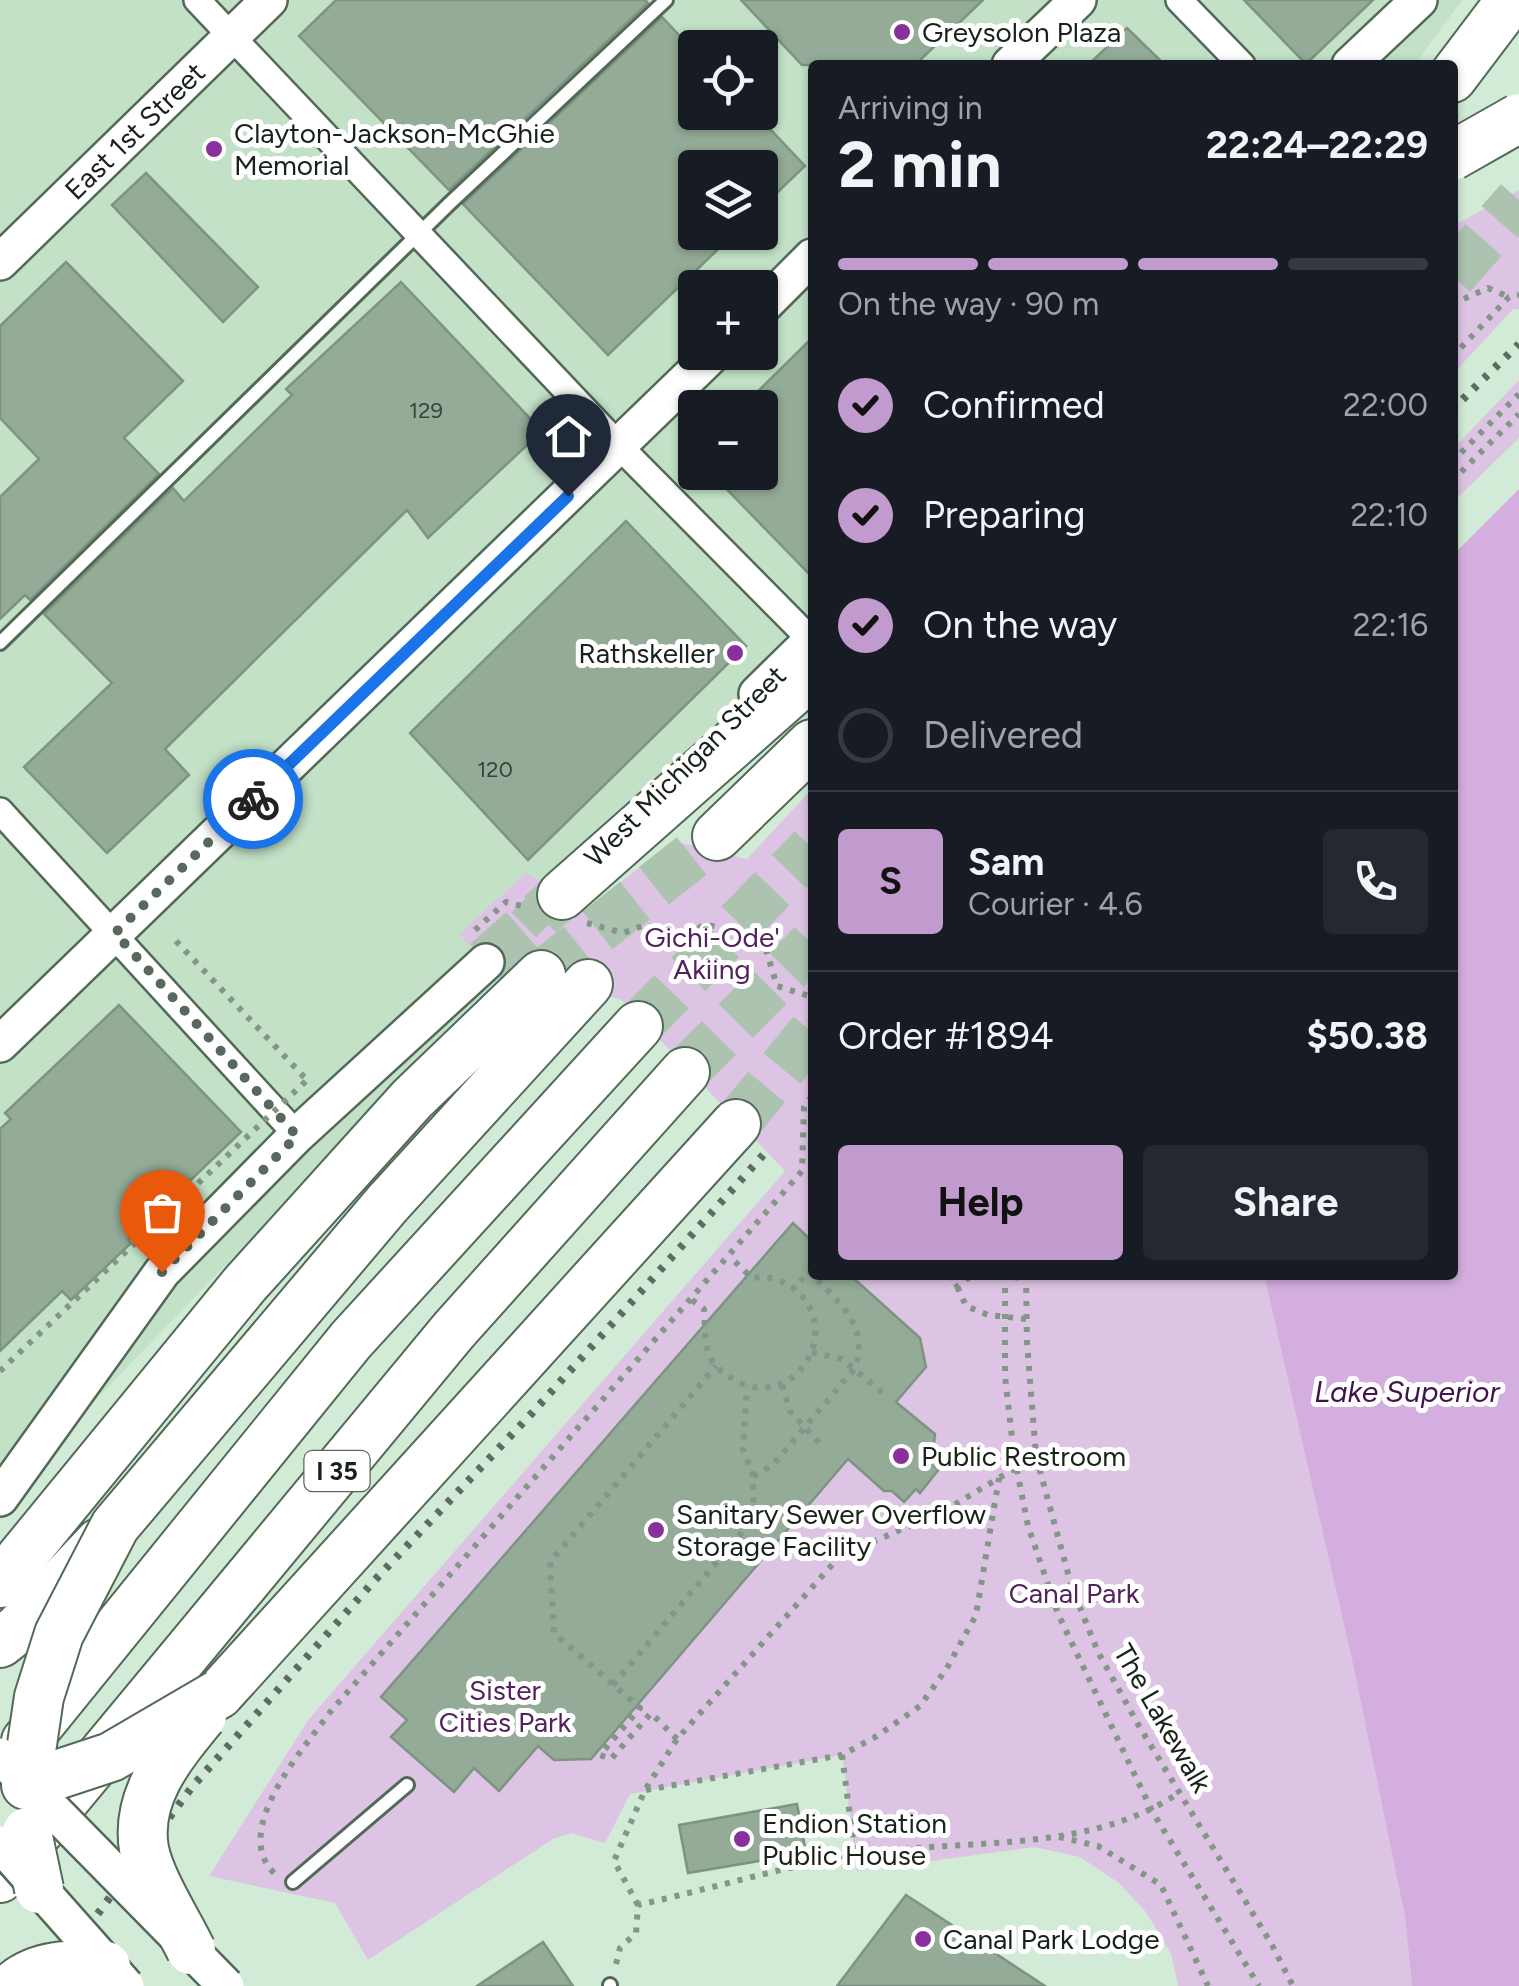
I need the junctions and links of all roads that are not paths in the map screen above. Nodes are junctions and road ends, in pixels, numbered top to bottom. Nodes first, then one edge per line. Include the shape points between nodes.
1 (197, 0) edge
2 (268, 0) edge
3 (666, 0) edge
4 (1078, 0) edge
5 (1179, 0) edge
6 (1418, 0) edge
7 (1511, 0) edge
8 (232, 36) junction
9 (1015, 60) edge
10 (1237, 60) edge
11 (1355, 60) edge
12 (1458, 70) edge
13 (1519, 96) edge
14 (1519, 118) edge
15 (1458, 153) edge
16 (1458, 175) edge
17 (419, 234) junction
18 (808, 261) edge
19 (0, 262) edge
20 (778, 290) edge
21 (698, 370) edge
22 (620, 447) junction
23 (808, 636) edge
24 (0, 642) edge
25 (808, 644) edge
26 (808, 678) edge
27 (808, 748) edge
28 (0, 811) edge
29 (717, 836) tunnel mouth
30 (558, 904) joint
31 (115, 933) junction
32 (475, 951) road end
33 (541, 975) tunnel mouth
34 (588, 984) tunnel mouth
35 (638, 1026) tunnel mouth
36 (0, 1044) edge
37 (685, 1072) tunnel mouth
38 (736, 1124) tunnel mouth
39 (297, 1136) junction
40 (0, 1498) edge
41 (115, 1526) junction
42 (0, 1583) edge
43 (0, 1642) edge
44 (219, 1694) junction
45 (6, 1774) edge
46 (407, 1785) dead end
47 (0, 1844) edge
48 (292, 1882) road end
49 (20, 1884) edge
50 (191, 1950) junction
51 (116, 1976) edge
52 (12, 1986) edge
53 (226, 1986) edge

1 - 8 street
2 - 8 street, East 1st Street
3 - 17 lane
4 - 9 street
5 - 10 street
6 - 11 street
7 - 12 highway
8 - 17 street
8 - 19 street, East 1st Street
13 - 16 highway
14 - 15 highway, bridge
17 - 22 street
17 - 24 lane
18 - 20 street
21 - 22 street
22 - 23 street
22 - 31 street
25 - 30 street, West Michigan Street
26 - 30 highway
27 - 29 highway
28 - 31 street
31 - 36 street
31 - 39 street
32 - 39 street
33 - 42 highway via 412,1099 245,1284
34 - 41 highway, bridge via 387,1204
35 - 45 highway, I 35 via 350,1340
37 - 49 highway, I 35 via 454,1330
38 - 44 highway
39 - 40 street via 162,1272
41 - 43 highway, bridge
41 - 45 highway, bridge via 59,1634
44 - 45 highway, bridge via 111,1757
44 - 50 highway, bridge via 164,1763 144,1818 144,1849
45 - 49 highway, bridge via 27,1832
45 - 50 street, bridge
46 - 48 lane
47 - 49 street, bridge
49 - 51 street, bridge
50 - 53 street, bridge
51 - 52 highway, bridge via 65,1965

